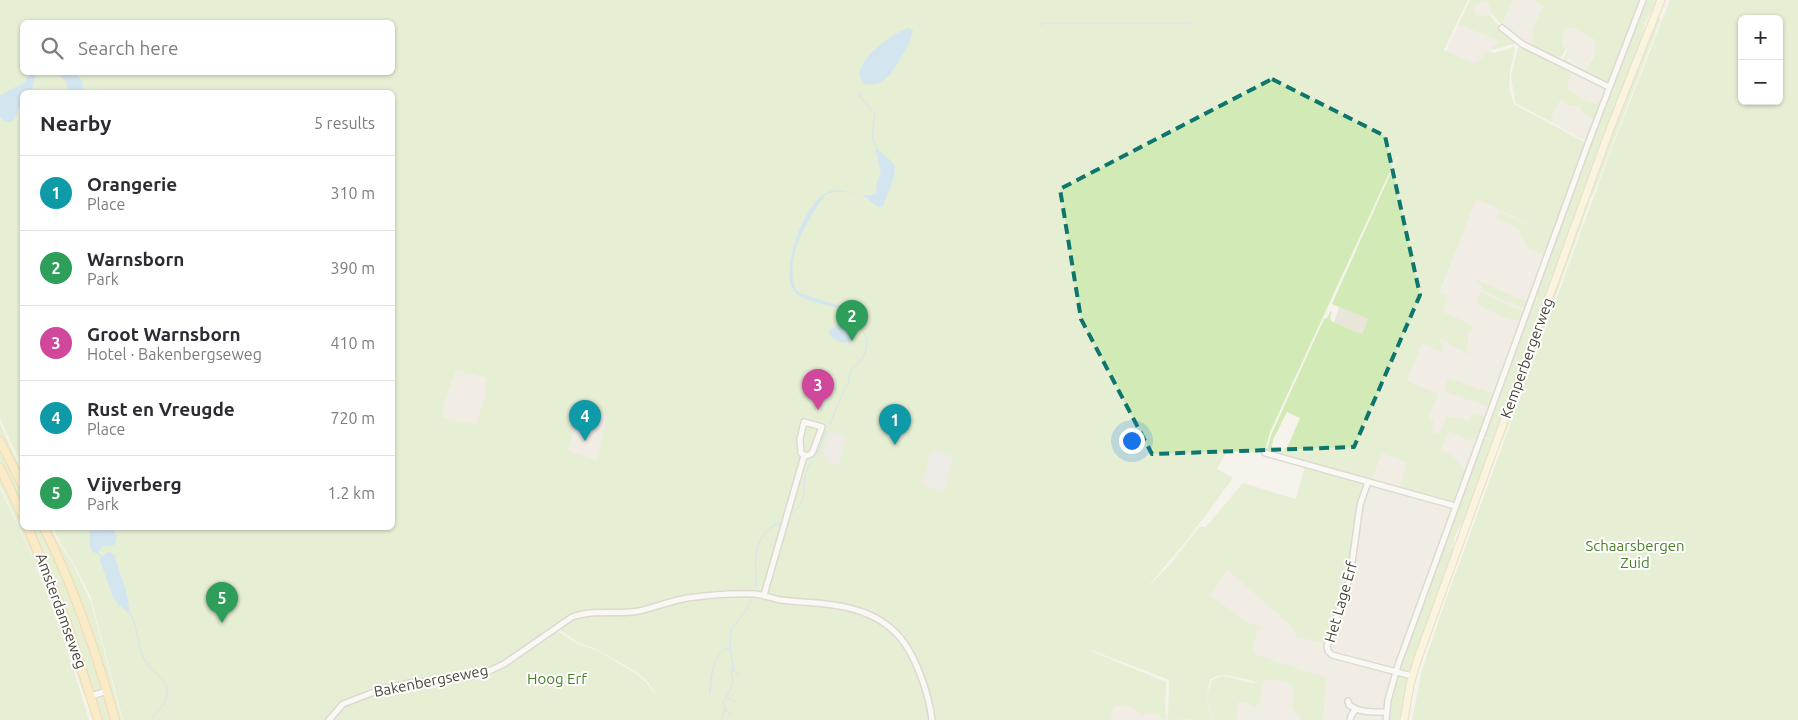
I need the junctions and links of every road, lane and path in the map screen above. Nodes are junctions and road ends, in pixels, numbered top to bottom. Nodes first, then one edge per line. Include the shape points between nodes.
1 (1643, 0) edge
2 (1661, 0) edge
3 (1502, 28) dead end
4 (1609, 87) junction
5 (0, 441) edge
6 (1265, 453) dead end
7 (804, 456) junction
8 (0, 468) edge
9 (20, 480) edge
10 (1368, 482) junction
11 (1455, 506) junction
12 (20, 510) edge
13 (29, 530) edge
14 (45, 530) edge
15 (764, 596) junction
16 (1396, 672) junction
17 (1412, 676) junction
18 (107, 691) junction
19 (91, 696) junction
20 (1348, 701) dead end
21 (1355, 710) junction
22 (1386, 712) junction
23 (98, 720) edge
24 (115, 720) edge
25 (329, 720) edge
26 (932, 720) edge
27 (1350, 720) edge
28 (1386, 720) edge
29 (1404, 720) edge

1 - 4 street, Kemperbergerweg
2 - 17 main road, Kemperbergerweg via 1610,129
3 - 4 street via 1522,44
4 - 11 street, Kemperbergerweg
5 - 9 main road
6 - 10 street
7 - 7 street via 811,454 822,427 804,422 800,447
7 - 15 street
8 - 12 main road
10 - 11 street
10 - 16 street, Het Lage Erf via 1360,505 1350,577 1327,649 1332,655
11 - 16 street, Kemperbergerweg
13 - 19 main road, Amsterdamseweg via 59,602
14 - 18 main road, Amsterdamseweg via 82,614
15 - 25 street, Bakenbergseweg via 686,598 637,611 582,614 572,617 489,671 470,677 382,689 343,704
15 - 26 street, Bakenbergseweg via 850,608 872,616 886,626 912,656
16 - 17 street
16 - 22 street, Kemperbergerweg
17 - 29 main road, Kemperbergerweg
18 - 19 street
18 - 24 main road, Amsterdamseweg
19 - 23 main road, Amsterdamseweg
20 - 21 street
21 - 22 street
21 - 27 street
22 - 28 street, Kemperbergerweg

